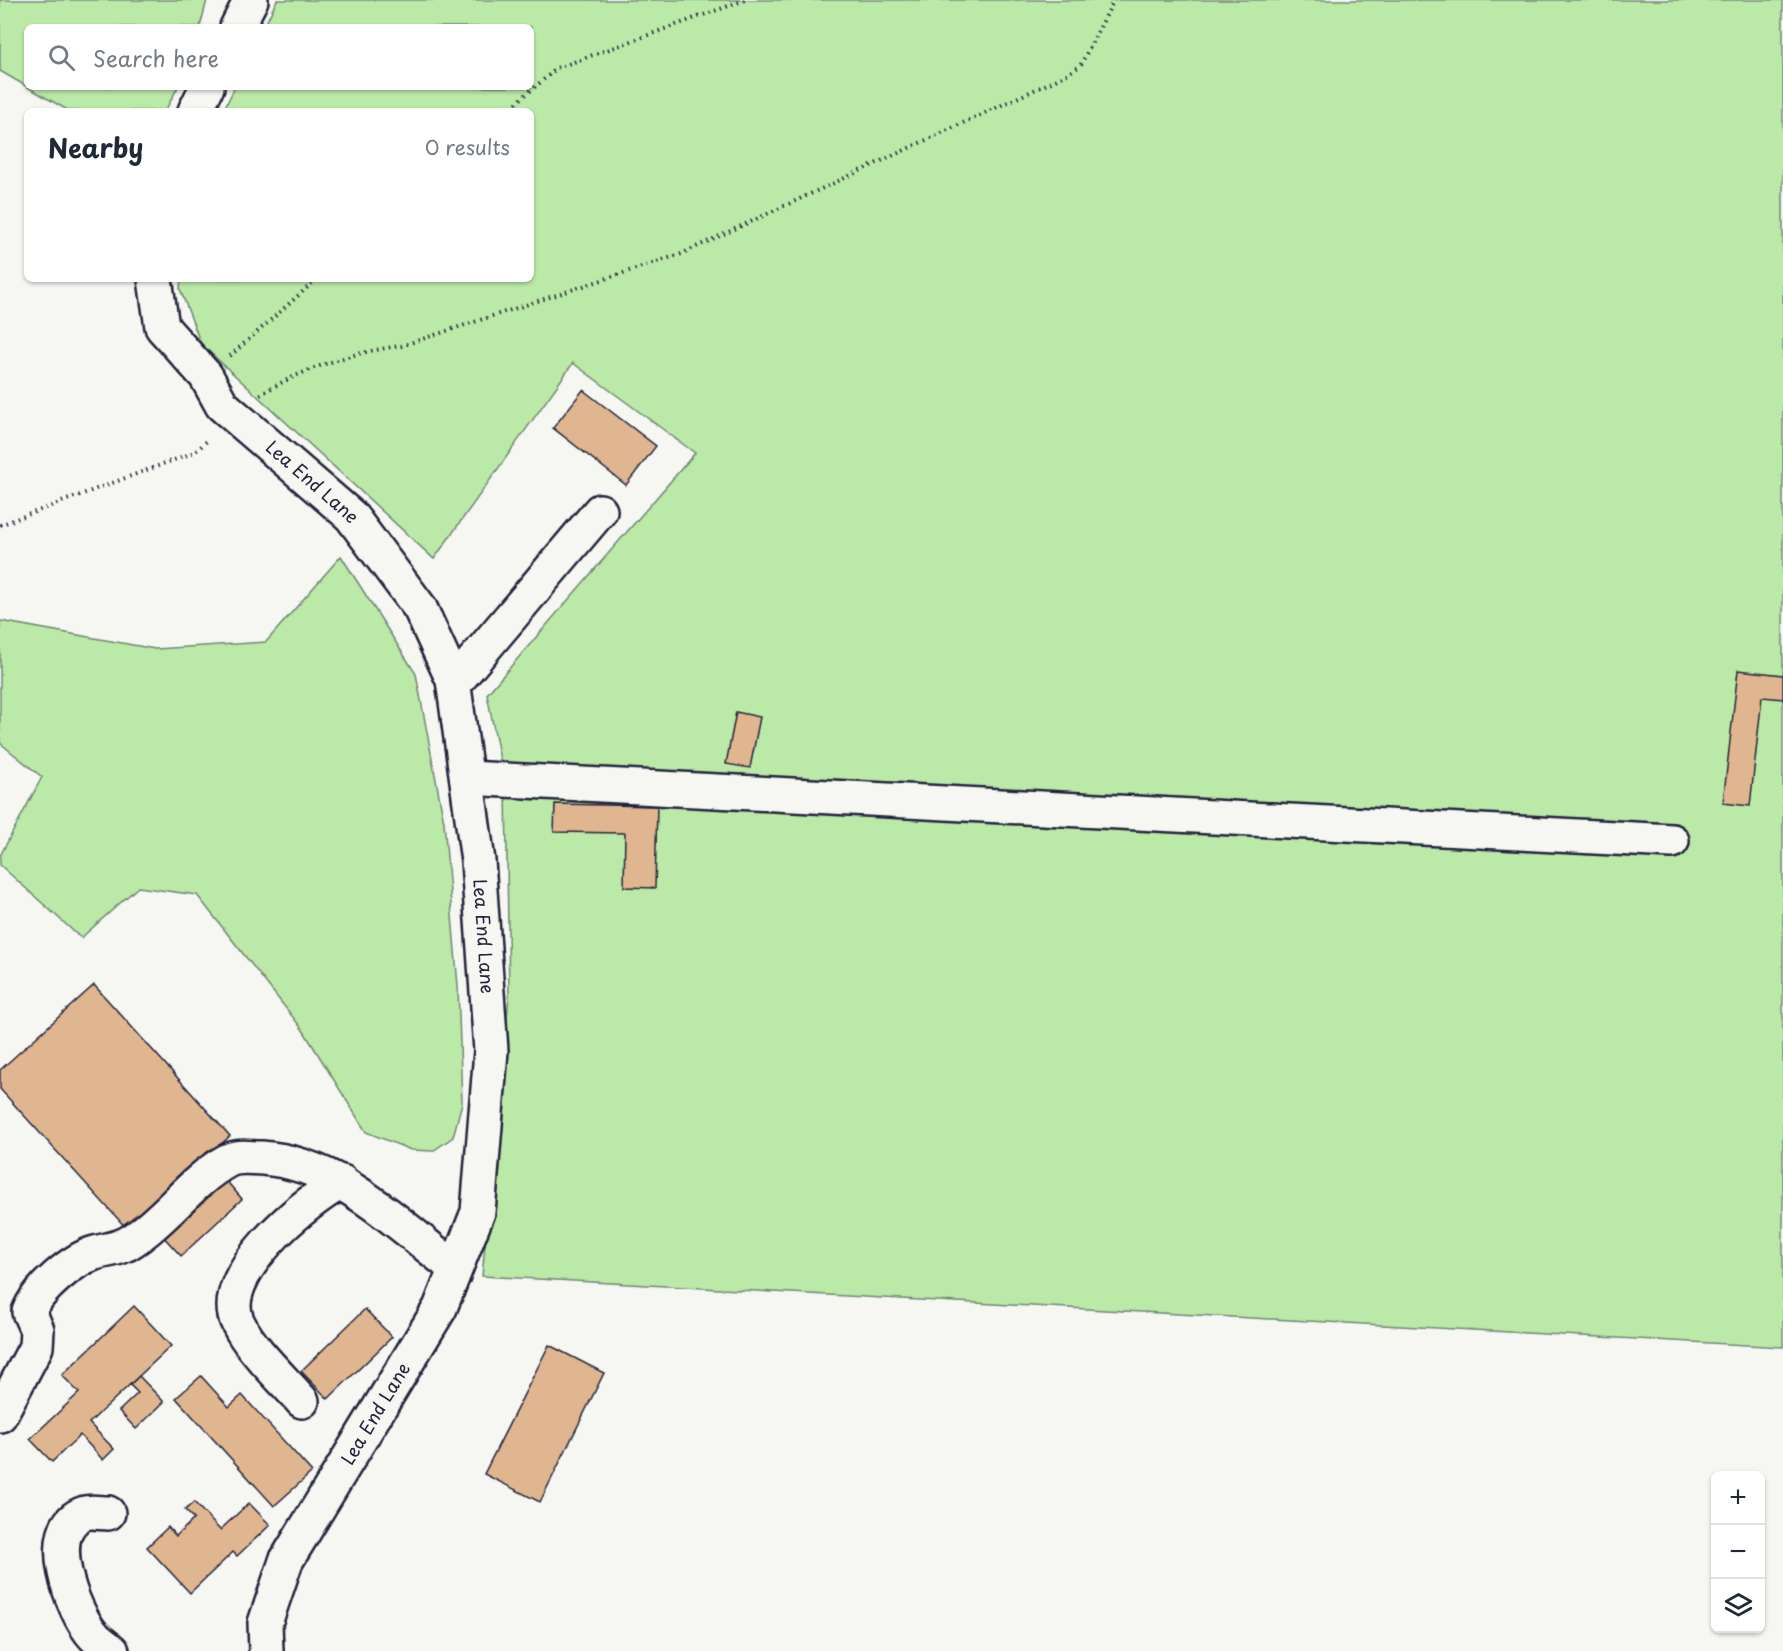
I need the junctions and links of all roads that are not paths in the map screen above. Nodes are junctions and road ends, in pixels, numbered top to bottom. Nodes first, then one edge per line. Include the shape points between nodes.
1 (251, 0) edge
2 (239, 24) edge
3 (206, 90) edge
4 (196, 108) edge
5 (155, 282) edge
6 (600, 510) dead end
7 (454, 684) junction
8 (467, 778) junction
9 (1672, 841) dead end
10 (342, 1182) junction
11 (456, 1268) junction
12 (302, 1401) dead end
13 (0, 1415) edge
14 (108, 1513) dead end
15 (112, 1651) edge
16 (266, 1651) edge

1 - 2 street
3 - 4 street
5 - 7 street, Lea End Lane via 162,327 206,376 222,405 351,516 420,608
6 - 7 street
7 - 8 street, Lea End Lane
8 - 9 street
8 - 11 street, Lea End Lane via 478,861 491,1051 478,1212
10 - 11 street
10 - 12 street via 308,1202 249,1263 234,1304 238,1323
10 - 13 street via 308,1166 283,1160 242,1157 214,1169 134,1240 83,1259 34,1298 29,1312 37,1330 36,1347
11 - 16 street, Lea End Lane via 440,1308 286,1561 264,1623
14 - 15 street via 85,1513 73,1521 65,1532 62,1566 74,1604 93,1636

